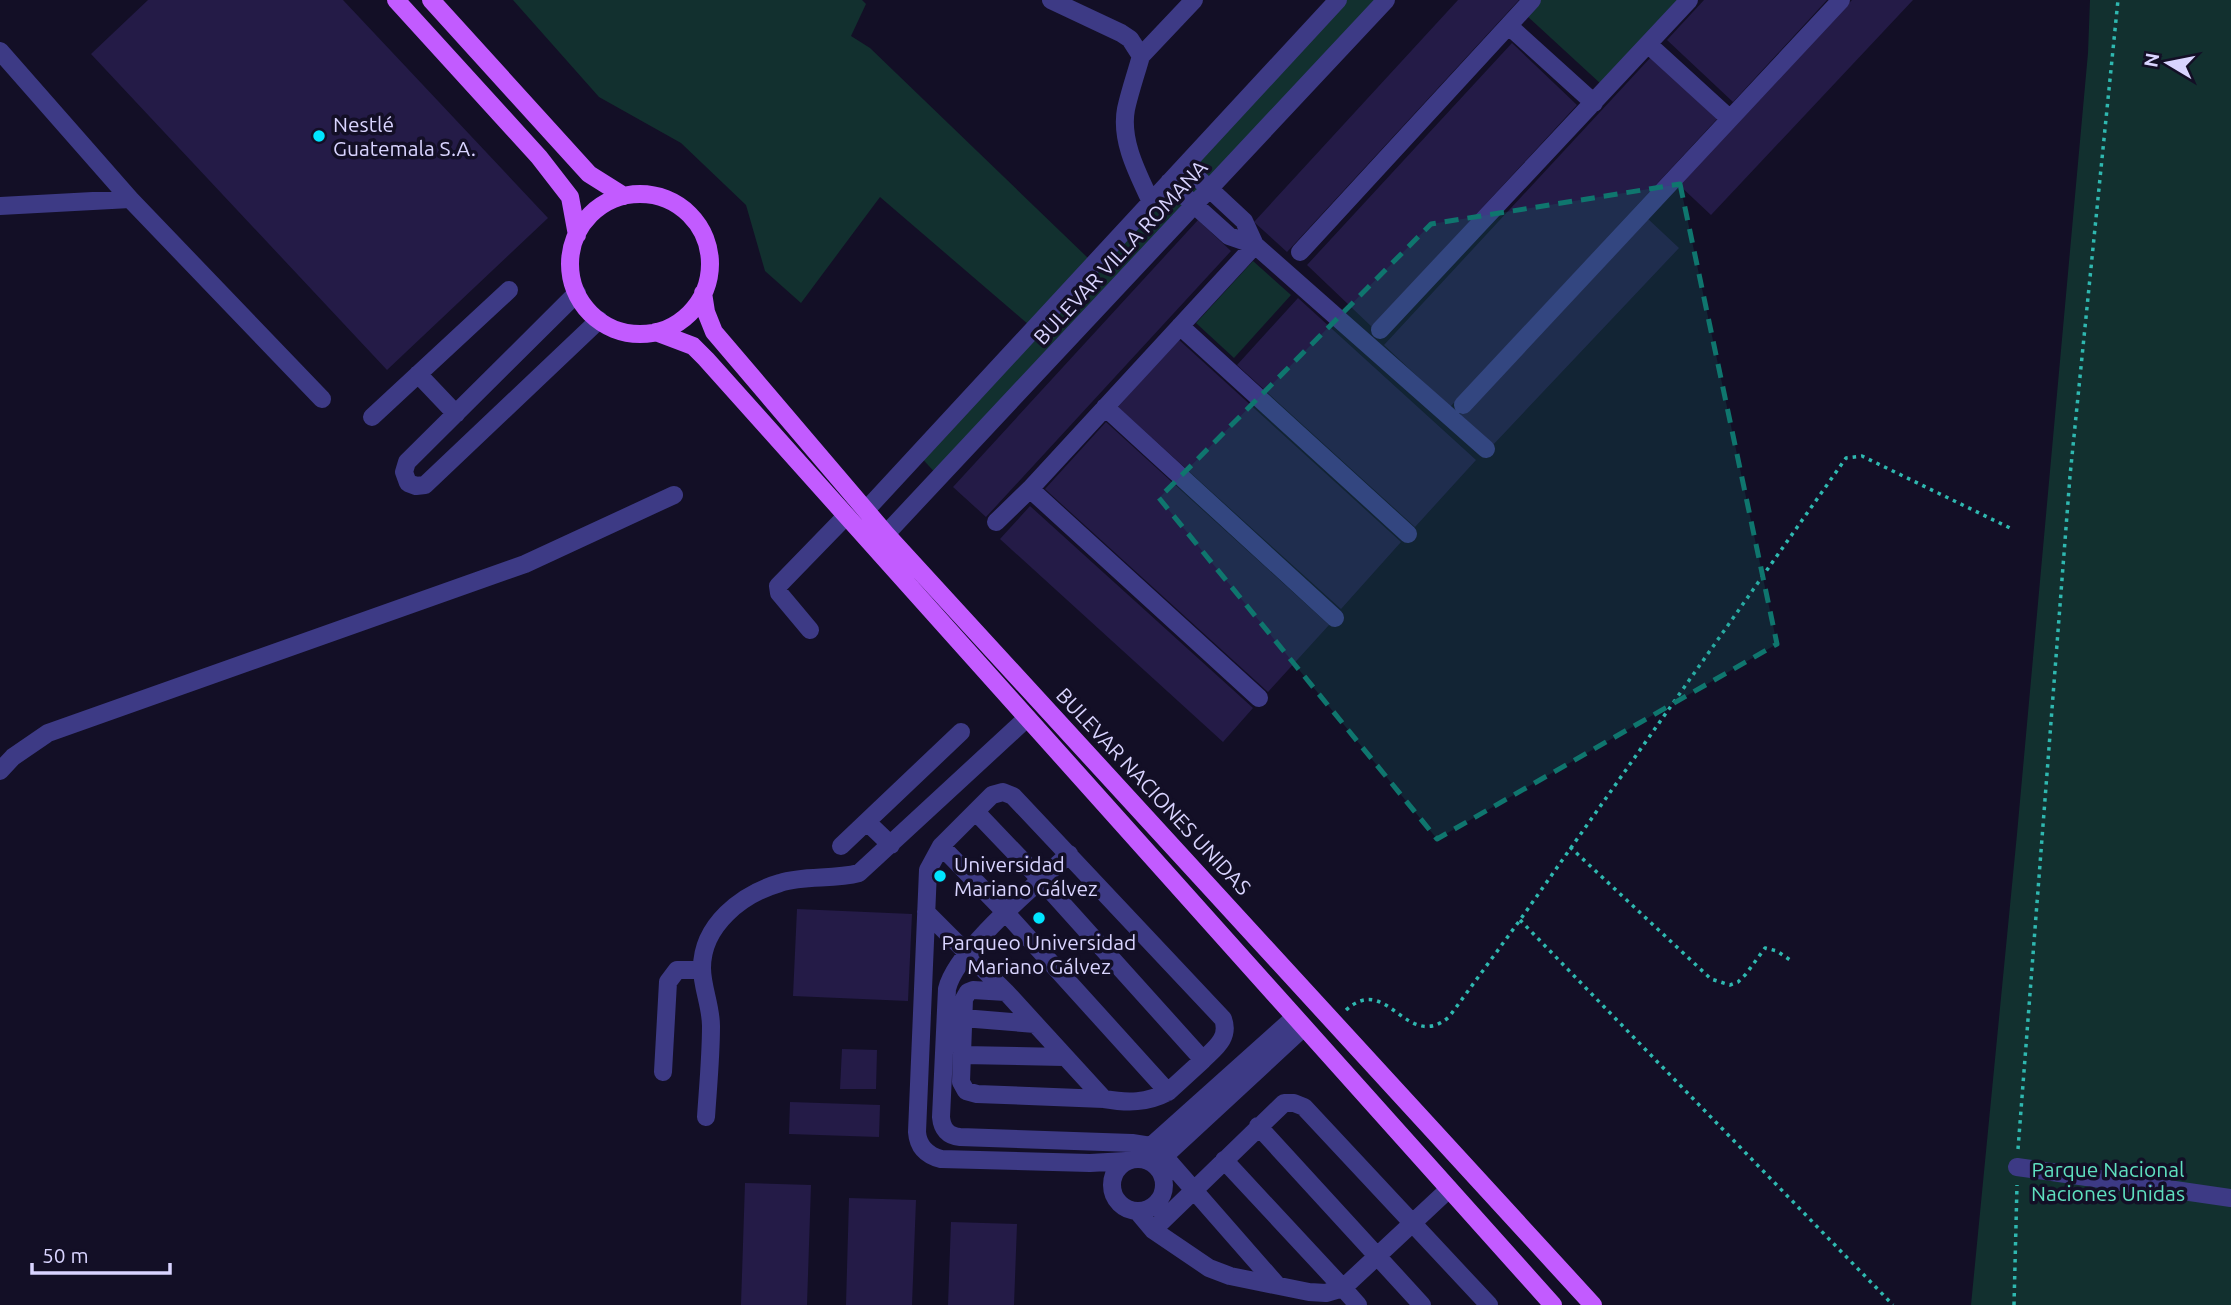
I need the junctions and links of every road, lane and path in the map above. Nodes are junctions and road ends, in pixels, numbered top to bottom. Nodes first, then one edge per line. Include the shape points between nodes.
1 (396, 0) edge
2 (431, 0) edge
3 (1051, 0) edge
4 (1194, 0) edge
5 (1338, 0) edge
6 (1386, 0) edge
7 (1532, 0) edge
8 (1689, 0) edge
9 (1841, 0) edge
10 (2118, 0) edge
11 (1509, 26) junction
12 (1649, 45) junction
13 (0, 51) edge
14 (1141, 56) junction
15 (1594, 103) junction
16 (1730, 120) junction
17 (1185, 166) junction
18 (1169, 182) junction
19 (1211, 188) junction
20 (624, 196) junction
21 (130, 199) junction
22 (1151, 202) junction
23 (1195, 205) junction
24 (0, 206) edge
25 (577, 234) junction
26 (1255, 245) junction
27 (1300, 253) dead end
28 (509, 290) dead end
29 (577, 293) junction
30 (703, 293) junction
31 (599, 320) junction
32 (1181, 326) junction
33 (1380, 330) dead end
34 (656, 332) junction
35 (418, 374) junction
36 (322, 399) dead end
37 (1462, 405) dead end
38 (1105, 407) junction
39 (456, 414) junction
40 (372, 417) dead end
41 (1486, 449) dead end
42 (1030, 489) junction
43 (674, 495) dead end
44 (866, 510) junction
45 (846, 516) junction
46 (996, 522) dead end
47 (2010, 528) dead end
48 (886, 534) junction
49 (1408, 534) dead end
50 (1335, 618) dead end
51 (810, 629) dead end
52 (1259, 698) dead end
53 (1027, 718) junction
54 (961, 733) dead end
55 (0, 771) edge
56 (976, 812) junction
57 (867, 822) junction
58 (891, 845) junction
59 (841, 846) dead end
60 (941, 846) junction
61 (1570, 847) junction
62 (1069, 854) junction
63 (1041, 880) junction
64 (926, 912) junction
65 (1006, 913) junction
66 (1520, 920) junction
67 (968, 952) junction
68 (1790, 960) dead end
69 (702, 970) junction
70 (1006, 992) junction
71 (963, 1018) junction
72 (1334, 1020) junction
73 (1300, 1022) junction
74 (1035, 1024) junction
75 (962, 1055) junction
76 (1064, 1057) junction
77 (1203, 1060) junction
78 (663, 1072) dead end
79 (1168, 1092) junction
80 (1104, 1099) junction
81 (706, 1117) dead end
82 (1258, 1126) junction
83 (1157, 1156) junction
84 (1224, 1160) junction
85 (1126, 1161) junction
86 (2017, 1167) junction
87 (1449, 1189) junction
88 (1194, 1190) junction
89 (2231, 1198) edge
90 (1137, 1211) junction
91 (1412, 1225) junction
92 (1153, 1230) junction
93 (1377, 1258) junction
94 (1277, 1284) junction
95 (1343, 1288) junction
96 (1358, 1305) edge
97 (1422, 1305) edge
98 (1489, 1305) edge
99 (1553, 1305) edge
100 (1593, 1305) edge
101 (1893, 1305) edge
102 (2014, 1305) edge

1 - 25 main road via 570,197
2 - 20 main road via 589,174
3 - 14 street via 1121,33
4 - 14 street
5 - 17 street, BULEVAR VILLA ROMANA
6 - 19 street, BULEVAR VILLA ROMANA
7 - 11 street
8 - 12 street
9 - 16 street
10 - 86 path via 2070,476
11 - 15 street
11 - 27 street
12 - 15 street
12 - 16 street
13 - 21 street
14 - 22 street via 1126,124 1135,168
15 - 33 street
16 - 37 street
17 - 18 street, BULEVAR VILLA ROMANA
17 - 19 street
18 - 22 street, BULEVAR VILLA ROMANA
18 - 23 street
19 - 23 street, BULEVAR VILLA ROMANA
19 - 26 street via 1244,221
20 - 25 main road via 596,209
20 - 30 main road via 670,200 694,219 709,255
21 - 24 street
21 - 36 street
22 - 44 street, BULEVAR VILLA ROMANA
23 - 26 street via 1229,236
23 - 48 street, BULEVAR VILLA ROMANA
25 - 29 main road via 570,270
26 - 32 street
26 - 41 street
28 - 35 street
29 - 31 main road
29 - 39 street
30 - 34 main road via 684,318
30 - 44 main road, BULEVAR NACIONES UNIDAS via 714,332
31 - 34 main road via 620,331
31 - 39 street via 425,485 408,483 407,462
32 - 38 street
32 - 49 street
34 - 45 main road, BULEVAR NACIONES UNIDAS via 692,346
35 - 39 street
35 - 40 street
38 - 42 street
38 - 50 street
42 - 46 street
42 - 52 street
43 - 55 street via 525,564 48,733
44 - 48 main road, BULEVAR NACIONES UNIDAS
45 - 51 street via 778,586
45 - 53 main road, BULEVAR NACIONES UNIDAS
47 - 61 path via 1862,456 1846,458
48 - 72 main road, BULEVAR NACIONES UNIDAS
53 - 58 street
53 - 73 main road, BULEVAR NACIONES UNIDAS
54 - 57 street
56 - 60 street
56 - 62 street via 992,796 1009,794
56 - 63 street
57 - 58 street
57 - 59 street
58 - 69 street via 859,873 783,882 758,890 730,910 713,930
60 - 64 street via 928,870
60 - 65 street
61 - 66 path
61 - 68 path via 1711,979 1730,985 1738,982 1765,948
62 - 63 street
62 - 77 street via 1223,1019 1224,1037
63 - 65 street
63 - 77 street
64 - 67 street
64 - 85 street via 917,1132 923,1149 941,1159
65 - 67 street
65 - 79 street
66 - 72 path via 1442,1023 1430,1027 1412,1024 1374,998 1363,998
66 - 101 path
67 - 70 street
67 - 83 street via 950,976 947,989 941,1117 947,1132 960,1137 1132,1143
69 - 78 street via 677,970 668,982
69 - 81 street via 711,1025
70 - 71 street via 968,992
70 - 74 street
71 - 74 street
71 - 75 street
72 - 100 main road, BULEVAR NACIONES UNIDAS
73 - 83 street
73 - 87 main road, BULEVAR NACIONES UNIDAS
74 - 76 street
75 - 76 street
75 - 80 street via 961,1082 971,1094
76 - 80 street
77 - 79 street
79 - 80 street via 1139,1102
82 - 84 street
82 - 91 street via 1284,1104 1304,1107
82 - 93 street
83 - 85 street
83 - 88 street
83 - 90 street via 1163,1193 1153,1206
84 - 88 street
84 - 95 street
85 - 90 street via 1114,1174 1112,1191 1121,1205
86 - 89 street
86 - 102 path
87 - 91 street
87 - 99 main road, BULEVAR NACIONES UNIDAS
88 - 92 street
88 - 94 street
90 - 92 street
91 - 93 street
91 - 98 street
92 - 94 street via 1209,1268
93 - 95 street
93 - 97 street
94 - 95 street via 1317,1293
95 - 96 street

